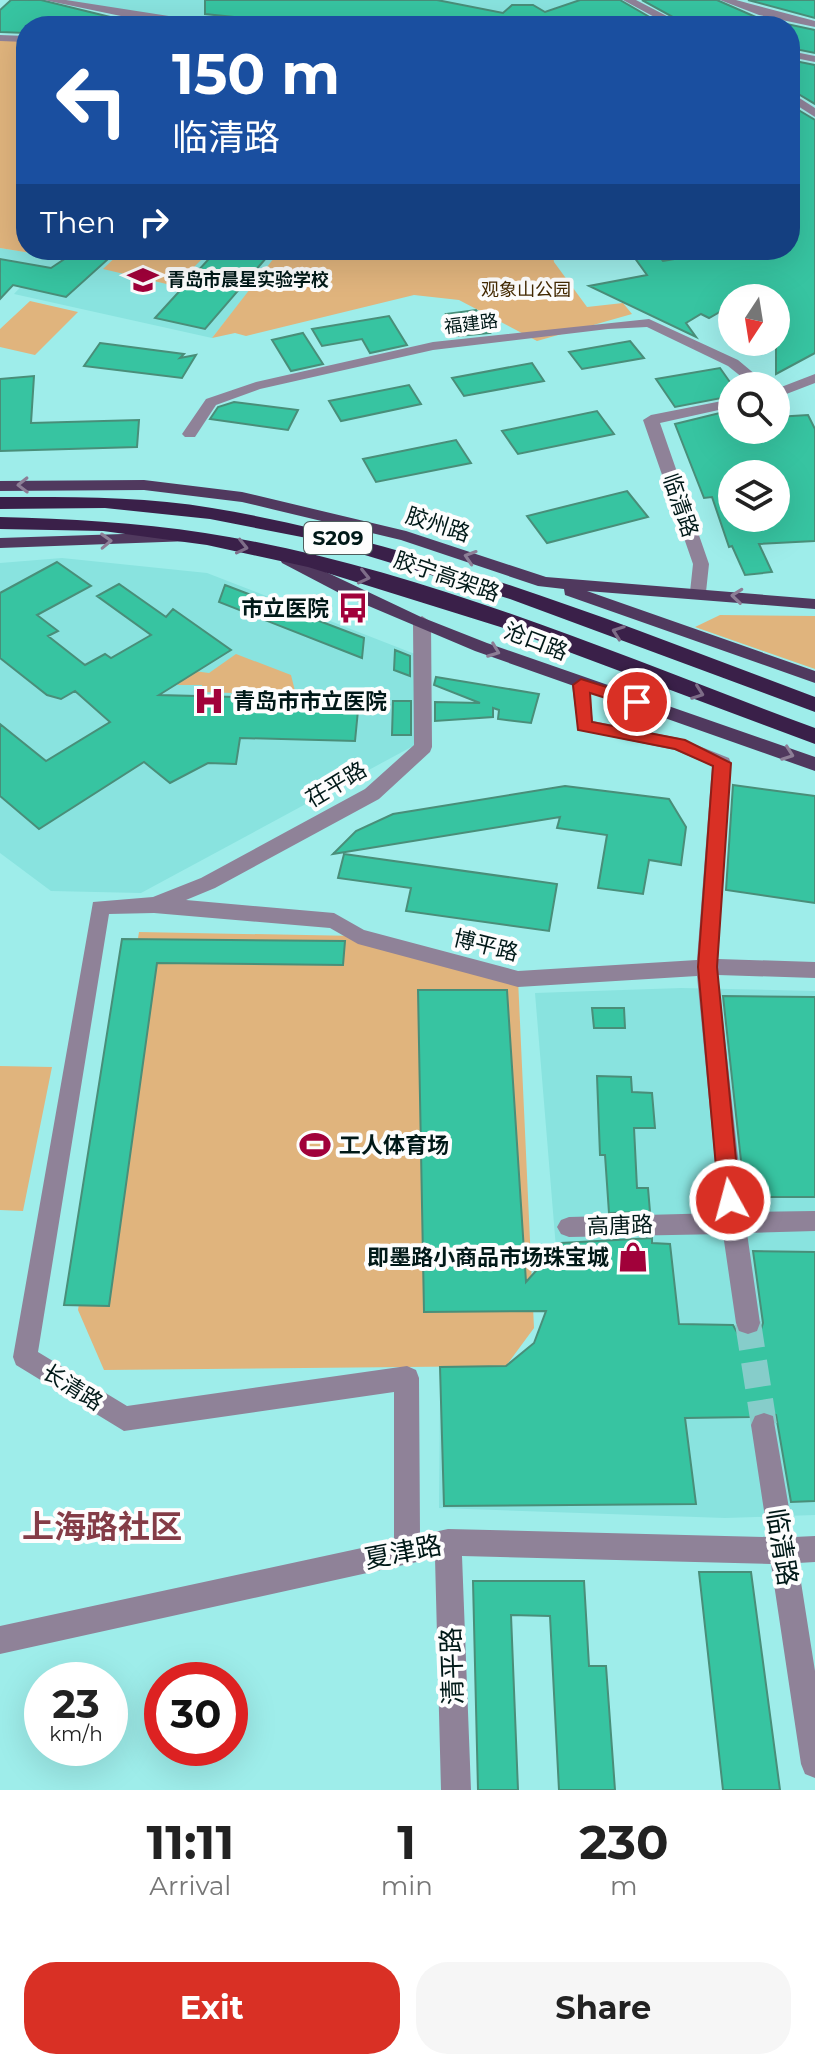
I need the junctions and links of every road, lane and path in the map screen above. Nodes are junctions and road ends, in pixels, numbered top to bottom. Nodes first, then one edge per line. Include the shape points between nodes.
1 (49, 0) edge
2 (628, 0) edge
3 (725, 0) edge
4 (134, 16) edge
5 (660, 16) edge
6 (756, 16) edge
7 (744, 372) edge
8 (815, 379) edge
9 (790, 389) edge
10 (718, 406) edge
11 (190, 434) dead end
12 (70, 484) junction
13 (0, 486) edge
14 (0, 503) edge
15 (0, 523) edge
16 (195, 537) junction
17 (0, 543) edge
18 (288, 559) junction
19 (544, 582) junction
20 (698, 592) junction
21 (514, 595) junction
22 (815, 604) edge
23 (422, 622) junction
24 (815, 677) edge
25 (581, 685) junction
26 (806, 701) edge
27 (815, 736) edge
28 (815, 764) edge
29 (154, 905) junction
30 (707, 967) junction
31 (815, 970) edge
32 (733, 1221) junction
33 (815, 1221) edge
34 (569, 1227) dead end
35 (748, 1323) tunnel mouth
36 (764, 1425) tunnel mouth
37 (448, 1542) junction
38 (815, 1549) edge
39 (407, 1551) junction
40 (782, 1551) junction
41 (0, 1640) edge
42 (815, 1764) edge
43 (456, 1790) edge

1 - 4 street
2 - 5 street
3 - 6 street
7 - 11 street, 福建路 via 649,323 608,325 433,346 256,386 211,402
8 - 9 street
10 - 20 street, 临清路 via 651,420 701,564
12 -> 13 main road, 胶州路
19 -> 12 main road, 胶州路 via 406,536 256,500 144,485
12 - 21 highway via 188,497 288,517 392,546
14 - 21 highway, 胶宁高架路 / S209 via 83,501 243,518 338,538
15 - 16 highway, 胶宁高架路 / S209 via 98,523
17 -> 16 main road
16 -> 18 highway, 胶宁高架路 / S209
18 - 23 main road via 356,597
18 -> 27 highway, 胶宁高架路 / S209 via 405,586
19 - 20 main road, 胶州路
19 - 24 main road
22 -> 20 main road, 胶州路
26 -> 21 highway, 胶宁高架路 / S209
23 -> 25 main road, 沧口路
23 - 29 street, 茌平路 via 423,747 372,794 208,883
25 -> 28 main road, 沧口路
25 - 30 street via 584,726 679,744 722,763
29 - 30 street, 博平路 via 334,921 358,936 518,979
29 - 39 street, 长清路 via 100,907 25,1357 124,1419 407,1378
30 - 31 street, 博平路
30 - 32 street
32 - 33 street, 高唐路
32 - 34 street, 高唐路
32 - 35 street
36 - 40 street, 临清路
37 - 39 street, 夏津路
37 - 40 street, 夏津路
37 - 43 street, 清平路
38 - 40 street, 夏津路
39 - 41 street, 夏津路
40 - 42 street, 临清路

